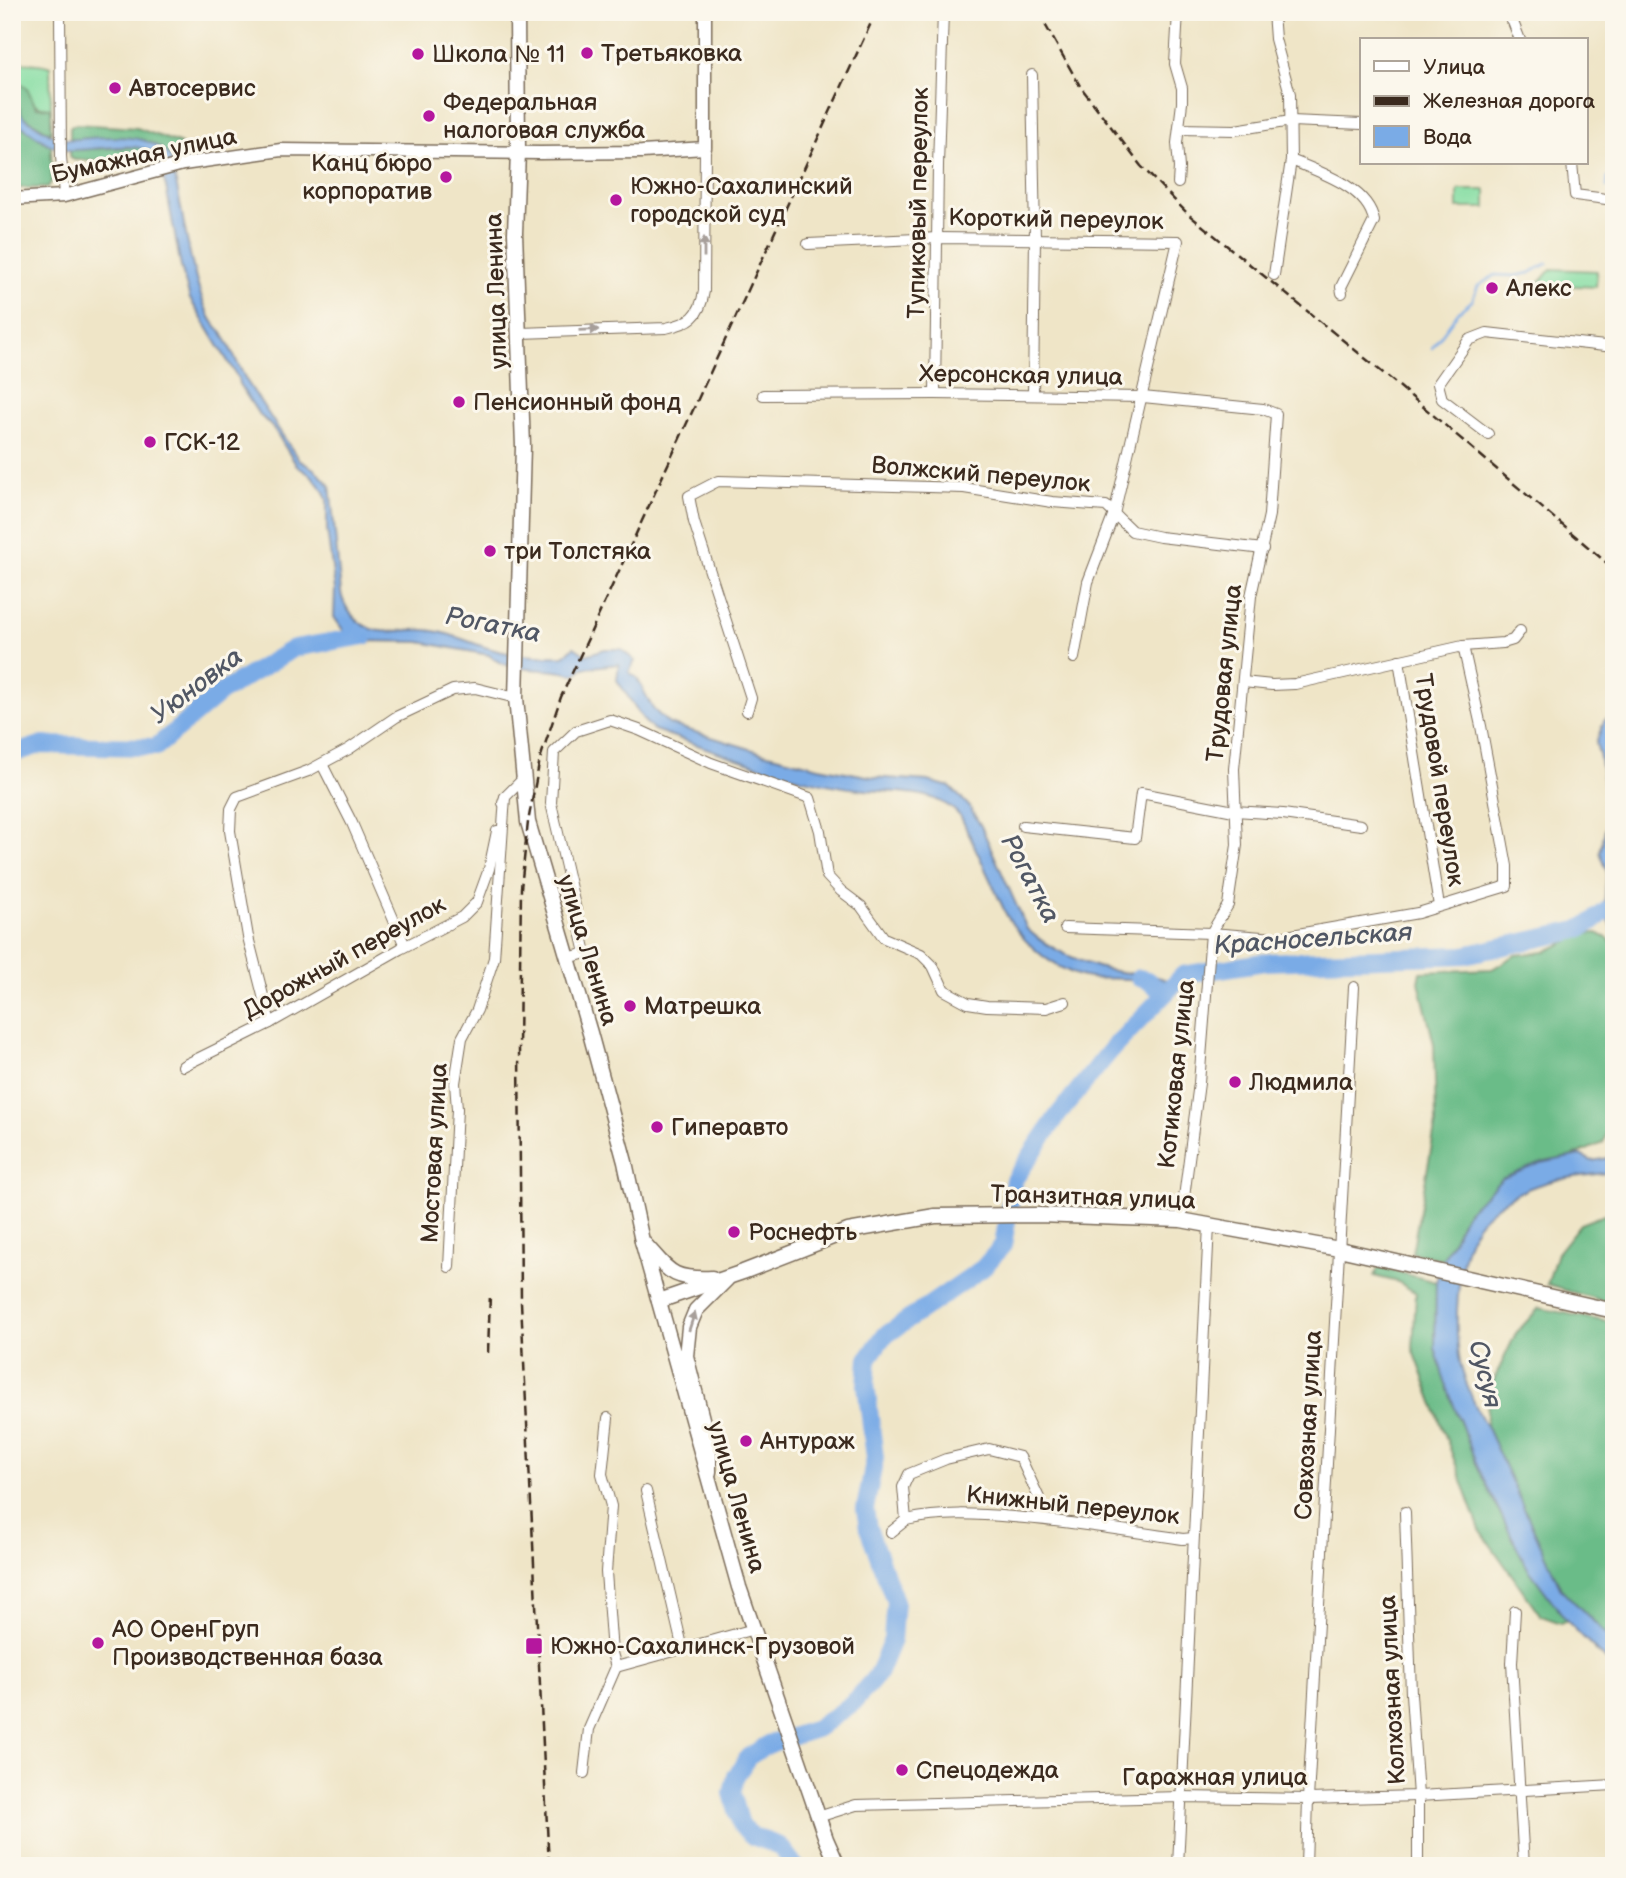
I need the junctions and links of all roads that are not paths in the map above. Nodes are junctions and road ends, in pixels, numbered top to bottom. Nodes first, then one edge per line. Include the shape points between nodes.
1 (60, 12) edge
2 (517, 12) edge
3 (705, 12) edge
4 (943, 12) edge
5 (1178, 12) edge
6 (1273, 12) edge
7 (1505, 12) edge
8 (1519, 38) edge
9 (1032, 75) dead end
10 (1291, 121) junction
11 (1360, 124) edge
12 (1179, 129) junction
13 (705, 148) junction
14 (518, 152) junction
15 (1292, 160) junction
16 (1572, 164) edge
17 (1178, 183) dead end
18 (64, 196) junction
19 (12, 199) edge
20 (1614, 200) edge
21 (938, 238) junction
22 (1035, 238) junction
23 (808, 244) dead end
24 (1274, 275) dead end
25 (1342, 293) dead end
26 (520, 333) junction
27 (1614, 347) edge
28 (935, 394) junction
29 (763, 395) dead end
30 (1033, 395) junction
31 (1143, 397) junction
32 (1276, 414) joint
33 (1488, 434) dead end
34 (1114, 513) junction
35 (1263, 549) junction
36 (1520, 631) dead end
37 (1463, 646) junction
38 (1074, 657) dead end
39 (1399, 660) junction
40 (1243, 682) junction
41 (516, 692) junction
42 (747, 711) dead end
43 (321, 764) junction
44 (523, 780) junction
45 (505, 797) junction
46 (1234, 811) junction
47 (1023, 825) dead end
48 (1361, 825) dead end
49 (1439, 906) junction
50 (1065, 928) dead end
51 (1211, 933) junction
52 (405, 946) junction
53 (568, 958) junction
54 (1354, 987) dead end
55 (1065, 1002) dead end
56 (270, 1023) junction
57 (183, 1066) dead end
58 (1181, 1220) junction
59 (1209, 1225) junction
60 (642, 1241) junction
61 (1339, 1250) junction
62 (449, 1267) dead end
63 (730, 1276) junction
64 (659, 1301) junction
65 (1608, 1310) edge
66 (608, 1418) dead end
67 (710, 1483) junction
68 (646, 1491) dead end
69 (1405, 1512) dead end
70 (1040, 1519) junction
71 (906, 1520) junction
72 (891, 1532) dead end
73 (1193, 1538) junction
74 (1515, 1611) dead end
75 (754, 1629) junction
76 (683, 1650) junction
77 (616, 1667) junction
78 (584, 1773) dead end
79 (1614, 1785) edge
80 (1519, 1789) junction
81 (1418, 1796) junction
82 (1181, 1797) junction
83 (1308, 1799) junction
84 (818, 1817) junction
85 (838, 1866) edge
86 (1178, 1866) edge
87 (1306, 1866) edge
88 (1418, 1866) edge
89 (1524, 1866) edge

1 - 18 street
2 - 14 main road, улица Ленина
3 - 13 street
4 - 21 street, Тупиковый переулок
5 - 12 street
6 - 10 street
7 - 8 street
9 - 22 street
10 - 11 street
10 - 12 street via 1235,130
10 - 15 street
12 - 17 street
13 - 14 street, Бумажная улица
26 -> 13 street via 666,328 684,324 696,314 704,291
14 - 18 street, Бумажная улица via 281,149 183,164
14 - 26 main road, улица Ленина via 515,233
15 - 24 street
15 - 25 street via 1350,187 1373,212 1374,221
16 - 20 street via 1575,195
18 - 19 street, Бумажная улица
21 - 22 street, Короткий переулок
21 - 23 street, Короткий переулок
21 - 28 street, Тупиковый переулок
22 - 30 street
22 - 31 street, Короткий переулок via 1178,241
26 - 41 main road, улица Ленина via 523,446
27 - 33 street via 1487,333 1469,340 1438,384 1442,399
28 - 29 street, Херсонская улица
28 - 30 street, Херсонская улица
30 - 31 street, Херсонская улица
31 - 32 street, Херсонская улица
31 - 34 street
32 - 35 street, Трудовая улица
34 - 35 street, Волжский переулок via 1132,531
34 - 38 street via 1088,582
34 - 42 street, Волжский переулок via 1106,506 964,488 873,484 718,481 689,496 751,698
35 - 40 street, Трудовая улица via 1251,596
36 - 37 street, Трудовой переулок via 1503,643
37 - 39 street, Трудовой переулок
37 - 49 street, Трудовой переулок via 1507,866 1507,886
39 - 40 street, Трудовой переулок via 1295,684
39 - 49 street, Трудовой переулок
40 - 46 street, Трудовая улица
41 - 43 street via 453,690 396,717
41 - 44 main road, улица Ленина
43 - 52 street
43 - 56 street via 237,797 231,809 230,831 248,937
44 - 45 street
44 - 53 main road, улица Ленина via 538,863
45 - 52 street, Дорожный переулок via 477,902 462,917
45 - 62 street, Мостовая улица via 494,958 477,1010 462,1038 455,1083
46 - 47 street via 1141,793 1135,838
46 - 48 street
46 - 51 street, Трудовая улица via 1237,845 1228,905
49 - 51 street via 1275,938
50 - 51 street
51 - 58 street, Котиковая улица via 1199,1083
52 - 56 street, Дорожный переулок
53 - 55 street via 586,953 551,803 554,752 576,731 610,720 810,798 827,876 861,906 884,938 920,954 933,966 944,990 968,1003 987,1006 1046,1008
53 - 60 main road, улица Ленина via 625,1162
54 - 61 street, Совхозная улица
56 - 57 street, Дорожный переулок
58 - 59 main road, Транзитная улица
58 - 63 main road, Транзитная улица via 935,1216 848,1231
59 - 61 main road, Транзитная улица
59 - 73 street
60 - 63 main road via 671,1274 685,1279
60 - 64 main road, улица Ленина
61 - 65 main road, Транзитная улица
61 - 83 street, Совхозная улица
63 - 64 main road, Транзитная улица
67 -> 63 main road via 709,1446 686,1356 696,1310
64 - 67 main road, улица Ленина
66 - 77 street via 602,1474 611,1506 606,1572
67 - 75 main road, улица Ленина
68 - 76 street
69 - 81 street, Колхозная улица
70 - 71 street, Книжный переулок via 965,1513
70 - 71 street via 1040,1500 1020,1457 989,1450 946,1459 909,1474 904,1487
70 - 73 street, Книжный переулок
71 - 72 street
73 - 82 street
74 - 80 street via 1512,1663
75 - 76 street
75 - 84 main road, улица Ленина
76 - 77 street
77 - 78 street via 589,1729
79 - 80 street, Гаражная улица
80 - 81 street, Гаражная улица
80 - 89 street
81 - 83 street, Гаражная улица
81 - 88 street, Колхозная улица
82 - 83 street, Гаражная улица
82 - 84 street, Гаражная улица via 856,1805
82 - 86 street
83 - 87 street, Совхозная улица
84 - 85 main road, улица Ленина

